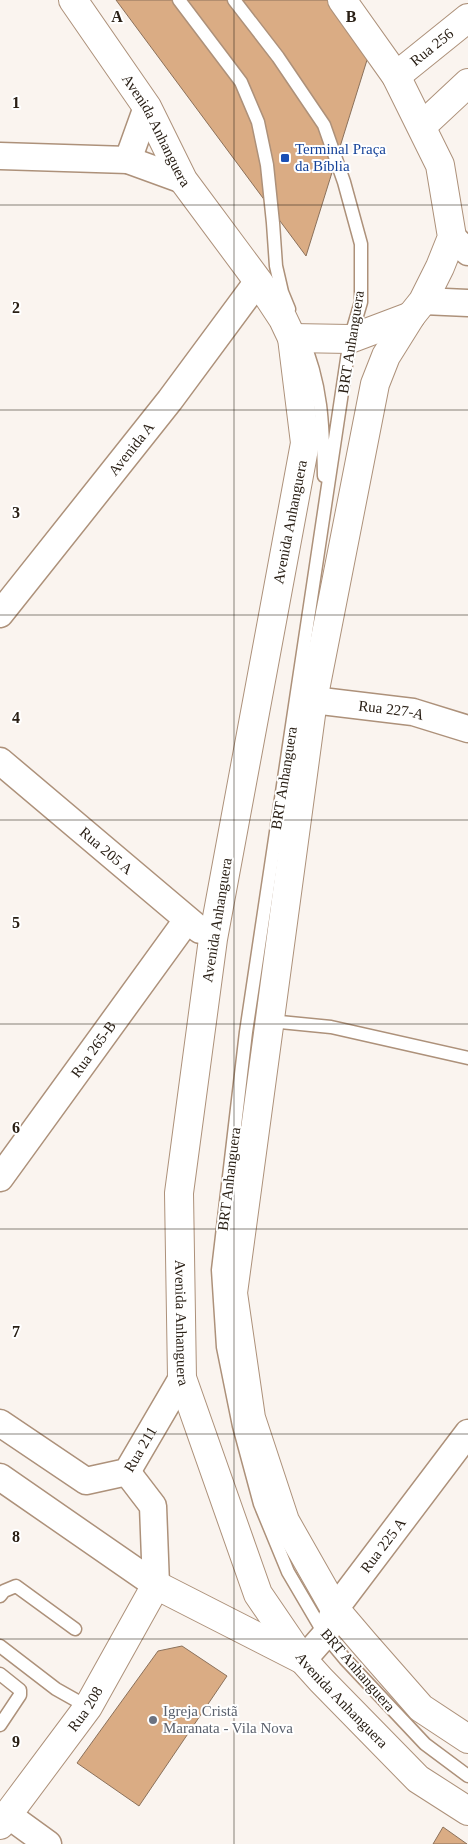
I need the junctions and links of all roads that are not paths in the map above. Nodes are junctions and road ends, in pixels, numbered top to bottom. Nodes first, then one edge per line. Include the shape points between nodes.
1 (73, 0) edge
2 (179, 0) edge
3 (234, 0) edge
4 (342, 0) edge
5 (468, 18) edge
6 (396, 76) junction
7 (468, 83) edge
8 (147, 107) junction
9 (422, 126) junction
10 (0, 156) edge
11 (128, 160) junction
12 (183, 180) junction
13 (460, 244) edge
14 (258, 281) junction
15 (468, 303) edge
16 (417, 309) junction
17 (297, 338) junction
18 (350, 340) junction
19 (325, 508) junction
20 (0, 614) edge
21 (313, 700) junction
22 (468, 729) edge
23 (0, 761) edge
24 (187, 920) junction
25 (213, 939) junction
26 (270, 1021) junction
27 (468, 1058) edge
28 (0, 1178) edge
29 (182, 1378) junction
30 (0, 1423) edge
31 (468, 1433) edge
32 (127, 1472) junction
33 (0, 1477) edge
34 (156, 1585) junction
35 (0, 1596) edge
36 (335, 1609) junction
37 (75, 1629) dead end
38 (325, 1635) junction
39 (0, 1646) edge
40 (303, 1660) junction
41 (0, 1674) edge
42 (88, 1707) junction
43 (0, 1724) edge
44 (468, 1739) edge
45 (468, 1776) edge
46 (468, 1812) edge
47 (4, 1820) edge
48 (48, 1844) edge

1 - 8 main road, Avenida Anhanguera
2 - 17 lane, BRT Anhanguera via 241,82 258,122 267,165 276,266
3 - 18 lane, BRT Anhanguera via 324,125 344,182 361,244 361,302
4 - 6 main road
5 - 6 main road, Rua 256
6 - 9 main road
7 - 9 main road
8 - 11 street
8 - 12 main road, Avenida Anhanguera
9 - 13 main road via 440,165
10 - 11 street
11 - 12 street
12 - 14 main road, Avenida Anhanguera
13 - 16 main road via 440,267
14 - 17 main road, Avenida Anhanguera
14 - 20 street, Avenida A via 170,400
15 - 16 street
16 - 18 main road
16 - 21 main road via 386,356 375,384
17 - 18 main road
17 - 19 lane, BRT Anhanguera via 311,360 322,414
17 - 25 main road, Avenida Anhanguera via 305,443
18 - 19 lane, BRT Anhanguera
19 - 38 lane, BRT Anhanguera via 246,1032 218,1270 223,1347 239,1426 260,1504 288,1572
21 - 22 street, Rua 227-A via 413,712
21 - 26 main road
23 - 24 street, Rua 205 A
24 - 25 street, Rua 205 A
24 - 28 street, Rua 265-B
25 - 29 main road, Avenida Anhanguera via 179,1193
26 - 27 lane via 331,1027
26 - 36 main road via 233,1294 251,1418 285,1522
29 - 32 street, Rua 211
29 - 40 main road, Avenida Anhanguera via 258,1594
30 - 32 street, Rua 211 via 86,1481
31 - 36 street, Rua 225 A
32 - 34 street via 153,1506
33 - 34 street
34 - 40 main road
34 - 42 main road, Rua 208
35 - 37 lane via 16,1586
36 - 38 street, Rua 225 A
36 - 44 main road via 421,1708
38 - 40 street, Rua 225 A
38 - 45 lane, BRT Anhanguera via 426,1744
39 - 42 lane via 56,1689
40 - 46 main road, Avenida Anhanguera via 418,1779
41 - 43 lane via 20,1690 20,1695
42 - 47 main road, Rua 208
47 - 48 street

